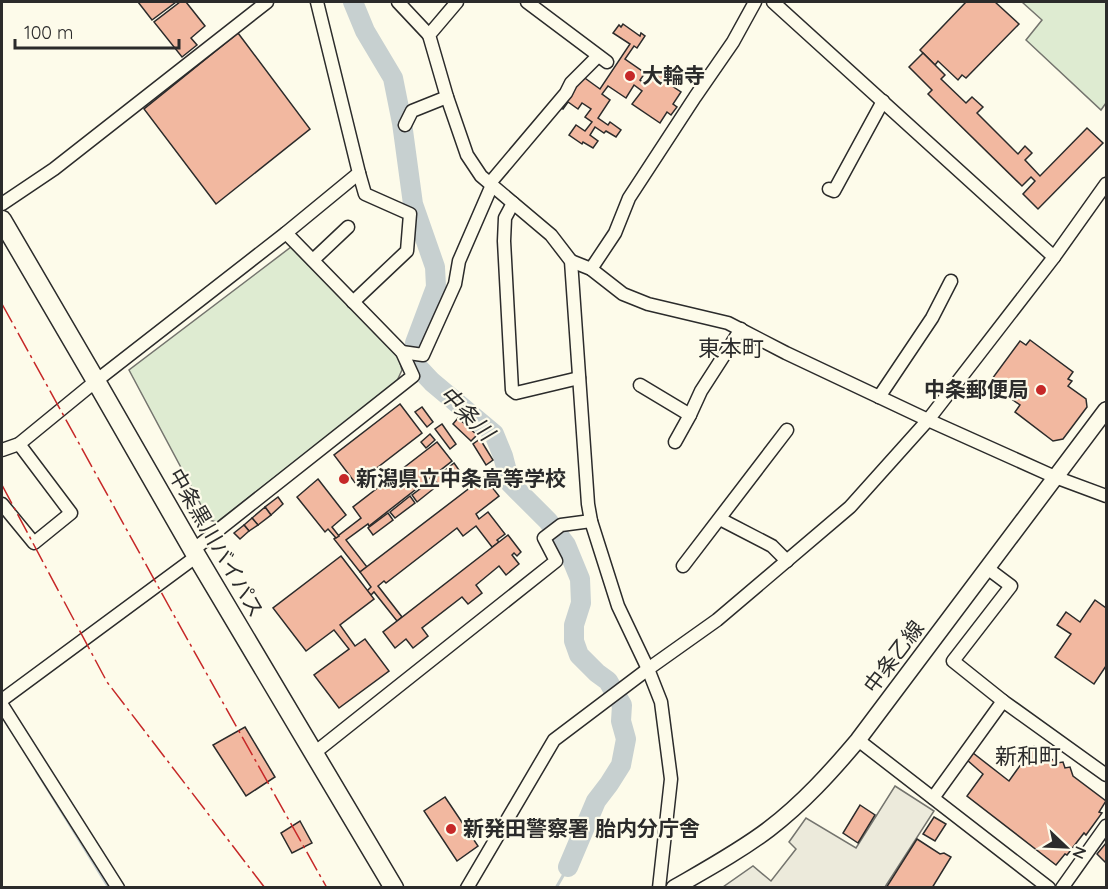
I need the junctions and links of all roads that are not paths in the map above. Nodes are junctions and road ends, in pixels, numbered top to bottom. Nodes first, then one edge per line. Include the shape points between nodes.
1 (267, 2) edge
2 (317, 2) edge
3 (398, 2) edge
4 (457, 2) edge
5 (527, 2) edge
6 (755, 2) edge
7 (773, 2) edge
8 (429, 35) junction
9 (447, 97) junction
10 (883, 101) junction
11 (405, 124) dead end
12 (359, 173) junction
13 (1107, 183) edge
14 (491, 184) junction
15 (829, 189) dead end
16 (513, 203) junction
17 (2, 204) edge
18 (2, 220) edge
19 (348, 227) dead end
20 (286, 233) junction
21 (1054, 257) junction
22 (313, 260) junction
23 (572, 261) junction
24 (591, 269) junction
25 (951, 281) dead end
26 (353, 302) junction
27 (741, 329) junction
28 (402, 352) junction
29 (579, 378) junction
30 (96, 381) junction
31 (640, 385) dead end
32 (879, 397) junction
33 (1107, 410) edge
34 (690, 415) junction
35 (928, 420) junction
36 (787, 430) dead end
37 (675, 442) dead end
38 (19, 444) junction
39 (2, 450) edge
40 (1055, 477) junction
41 (1107, 496) edge
42 (2, 504) edge
43 (720, 519) junction
44 (591, 521) junction
45 (195, 553) junction
46 (787, 561) junction
47 (683, 566) dead end
48 (987, 568) junction
49 (648, 669) junction
50 (1002, 701) junction
51 (2, 703) edge
52 (858, 740) junction
53 (313, 754) junction
54 (1107, 775) edge
55 (933, 798) junction
56 (1107, 826) edge
57 (118, 888) edge
58 (394, 888) edge
59 (467, 888) edge
60 (659, 888) edge
61 (674, 888) edge
62 (1049, 888) edge
63 (1062, 888) edge

1 - 17 street via 54,169
2 - 12 street
3 - 8 street
4 - 8 street
5 - 14 street via 603,59 571,84
6 - 24 street via 733,42 629,198 615,233
7 - 10 street
8 - 9 street
9 - 11 street via 412,111
9 - 14 street via 467,155
10 - 15 street via 834,192
10 - 21 street
12 - 20 street
12 - 26 street via 365,194 411,214 407,251
13 - 21 street
14 - 16 street
14 - 28 street via 459,261 455,284 423,355
16 - 23 street via 551,236
16 - 29 street via 505,218 504,241 512,390 516,393
18 - 30 highway, 中条黒川バイパス
19 - 22 street
20 - 22 street
20 - 30 street
21 - 35 street
22 - 26 street
23 - 24 street
23 - 29 street
24 - 27 street via 623,294 648,304 728,322
25 - 32 street via 932,318
26 - 28 street
27 - 32 street
27 - 34 street
28 - 45 street via 413,376
29 - 44 street
30 - 38 street
30 - 45 highway, 中条黒川バイパス
31 - 34 street
32 - 35 street
33 - 40 main road, 中条乙線
34 - 37 street
35 - 40 street
35 - 46 street via 850,507
36 - 43 street
38 - 39 street
38 - 42 street via 71,513 34,543
40 - 41 street
40 - 48 main road, 中条乙線
43 - 46 street via 772,546
43 - 47 street
44 - 49 street via 618,606
44 - 53 street via 561,525 544,538 556,561
45 - 51 street
45 - 53 highway, 中条黒川バイパス
46 - 49 street via 717,620
48 - 50 street via 1011,586 953,661
48 - 52 main road, 中条乙線
49 - 59 street via 554,740
49 - 60 street via 661,702 671,779
50 - 54 street
50 - 55 street
51 - 57 street
52 - 55 street
52 - 61 main road, 中条乙線 via 830,773 769,829
53 - 58 highway, 中条黒川バイパス
55 - 62 street
56 - 63 street

